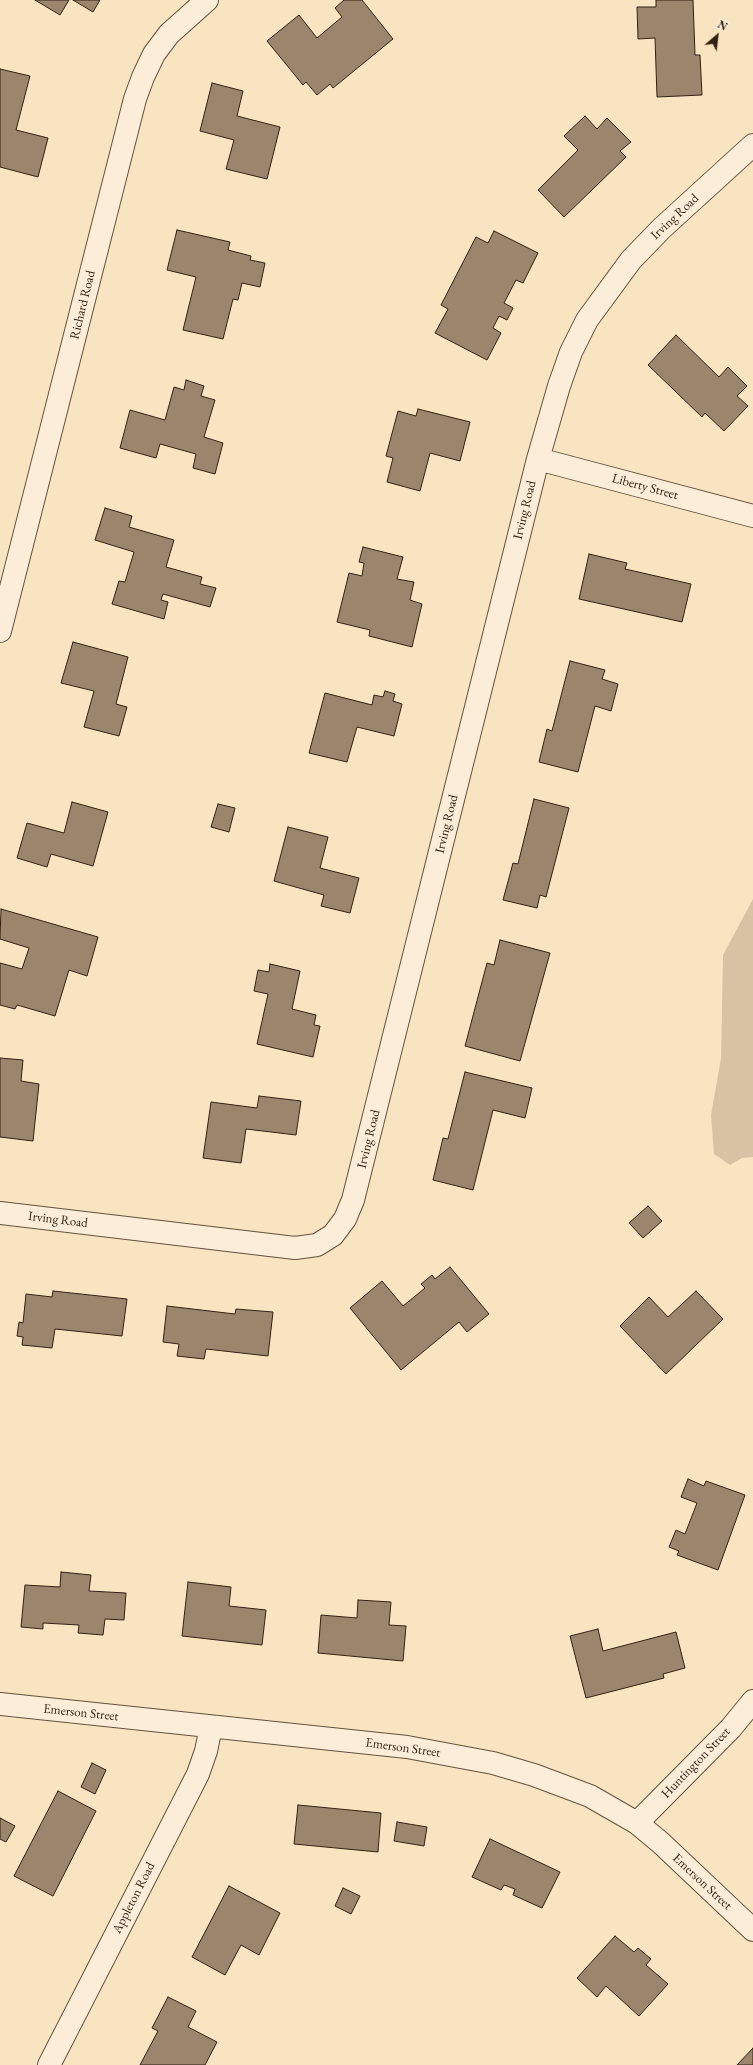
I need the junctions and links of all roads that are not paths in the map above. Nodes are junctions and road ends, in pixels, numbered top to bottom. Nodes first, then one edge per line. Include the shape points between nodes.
1 (207, 0) edge
2 (753, 146) edge
3 (538, 459) junction
4 (753, 516) edge
5 (0, 631) edge
6 (0, 1213) edge
7 (753, 1701) edge
8 (0, 1704) edge
9 (211, 1727) junction
10 (637, 1823) junction
11 (753, 1930) edge
12 (48, 2065) edge

1 - 5 street, Richard Road via 169,34 154,54 135,99
2 - 3 street, Irving Road via 662,228 631,260 595,309 571,352
3 - 4 street, Liberty Street
3 - 6 street, Irving Road via 353,1200 345,1219 333,1235 317,1245 295,1248
7 - 10 street, Huntington Street via 721,1738
8 - 9 street, Emerson Street
9 - 10 street, Emerson Street via 407,1747 493,1763 577,1790
9 - 12 street, Appleton Road via 198,1774
10 - 11 street, Emerson Street

